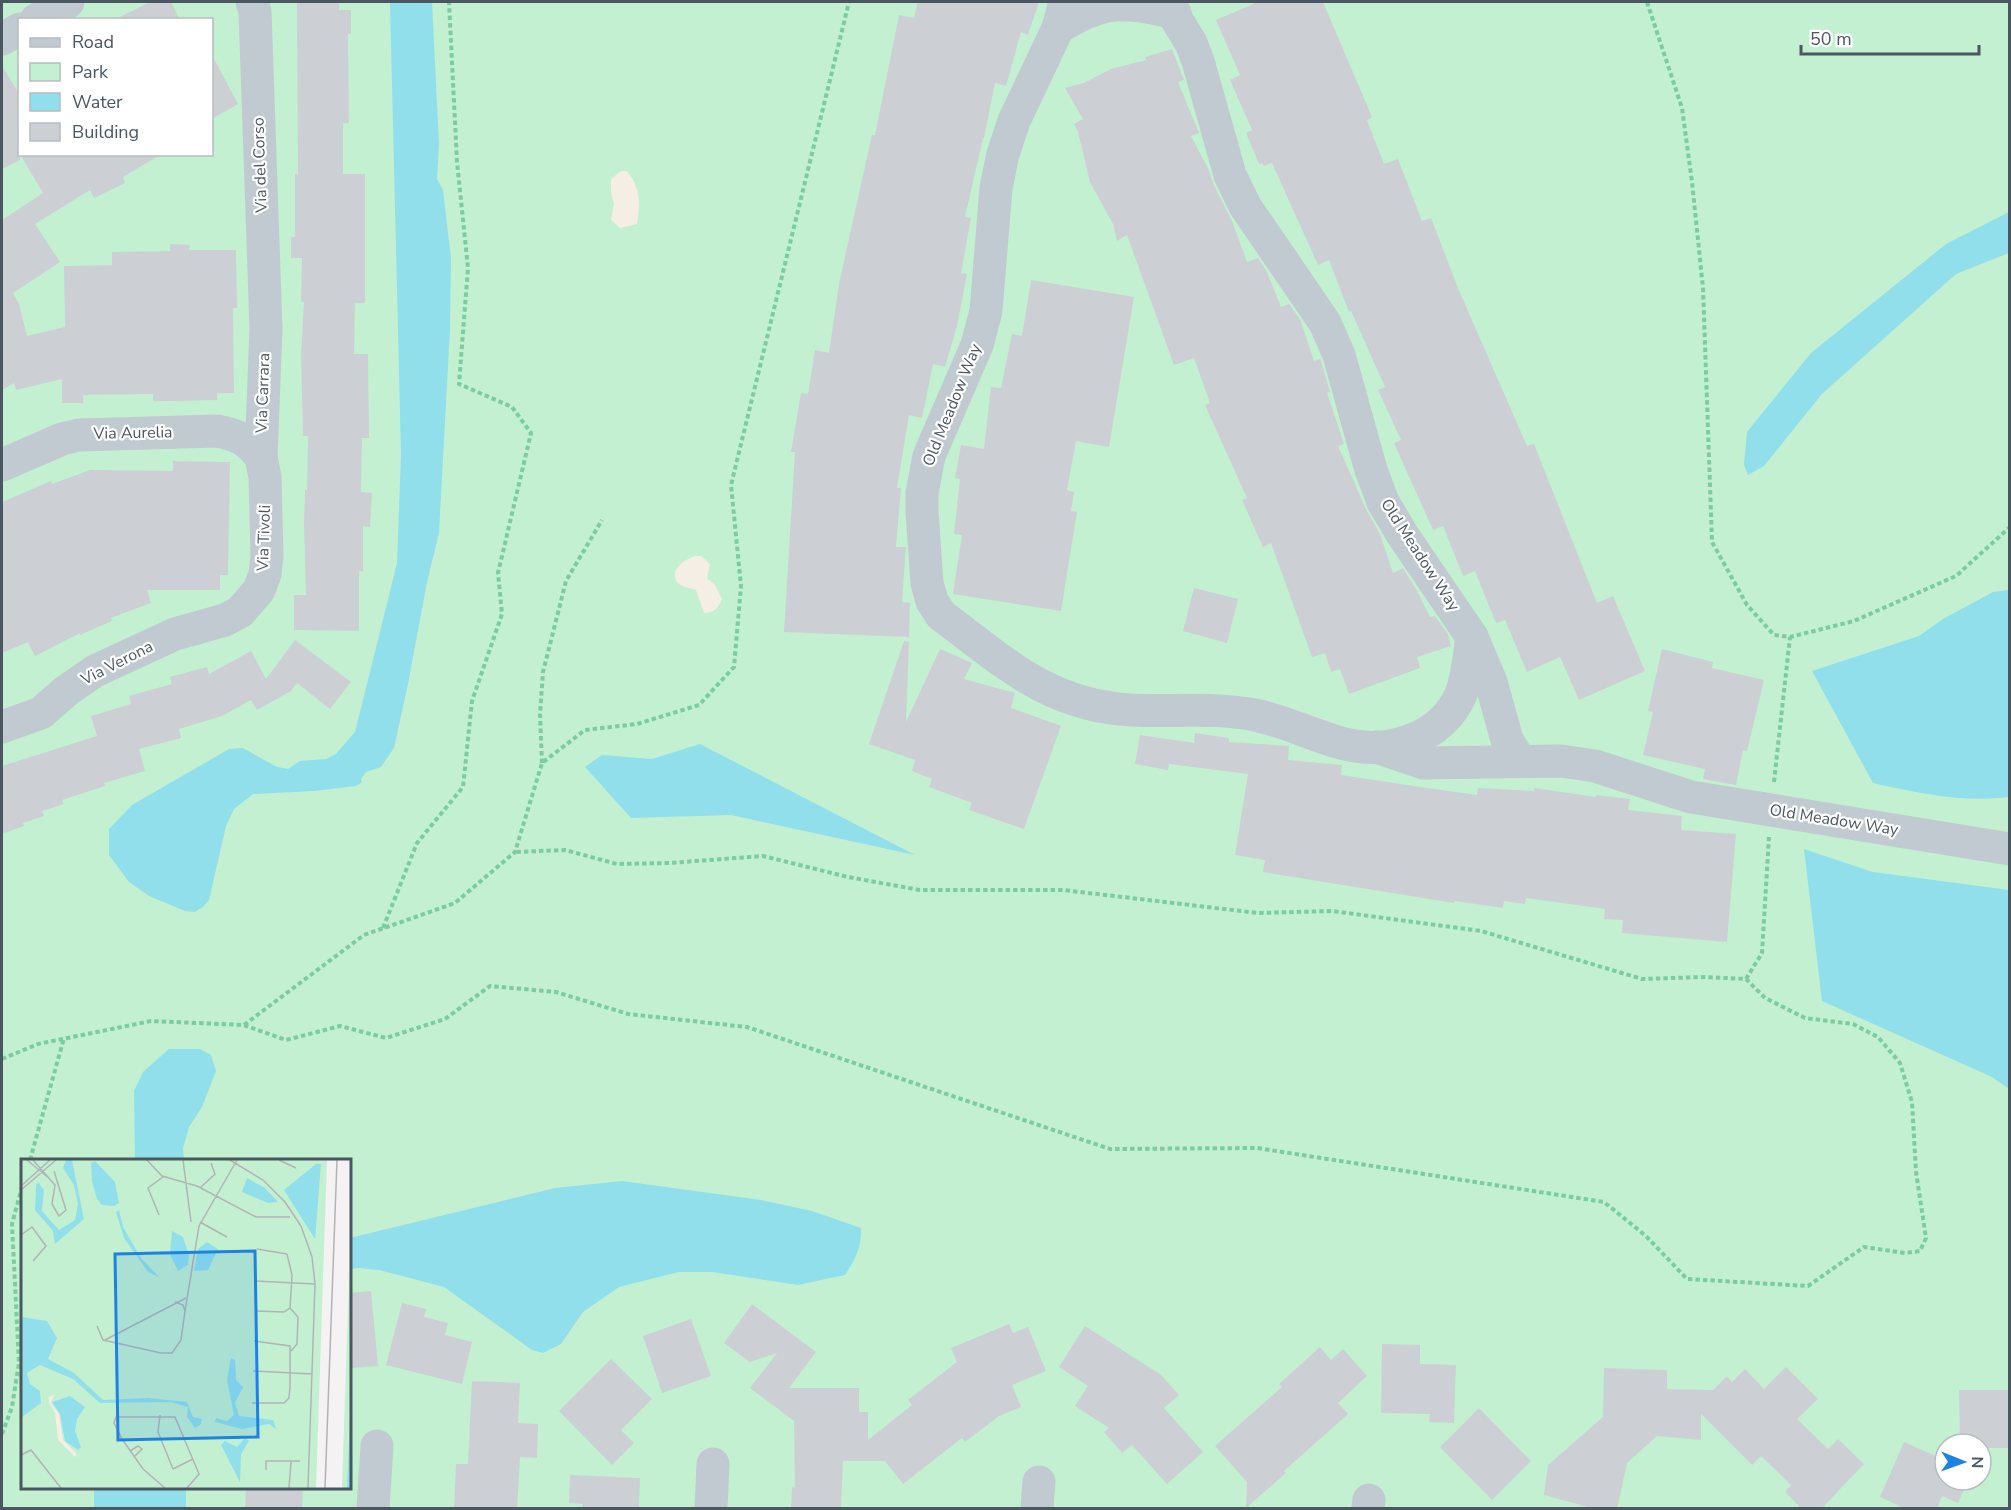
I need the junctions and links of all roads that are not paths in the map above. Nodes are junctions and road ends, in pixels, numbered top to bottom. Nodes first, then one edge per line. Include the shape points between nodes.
1 (68, 2) edge
2 (252, 2) edge
3 (1171, 7) edge
4 (1062, 15) edge
5 (40, 18) edge
6 (18, 30) edge
7 (2, 39) edge
8 (266, 329) joint
9 (261, 457) junction
10 (2, 465) edge
11 (240, 612) joint
12 (1472, 637) junction
13 (2, 727) edge
14 (1375, 747) junction
15 (1520, 761) junction
16 (2010, 849) edge
17 (377, 1446) dead end
18 (713, 1464) dead end
19 (373, 1509) edge
20 (711, 1509) edge

1 - 5 street
2 - 8 street, Via del Corso
3 - 4 street, Old Meadow Way via 1114,2
3 - 12 street, Old Meadow Way via 1198,60 1235,186 1325,323 1339,355 1383,502
4 - 14 street, Old Meadow Way via 1003,154 983,323 925,474 922,512 927,583 932,600 941,615 1025,678 1064,697 1132,710 1221,710 1255,715 1346,745
6 - 7 street
8 - 9 street, Via Carrara
9 - 10 street, Via Aurelia via 234,434 217,431 79,435
9 - 11 street, Via Tivoli via 265,477 265,574 259,590
11 - 13 street, Via Verona via 175,634 105,667 66,691 41,713
12 - 14 street, Old Meadow Way via 1466,679 1441,723 1428,734 1404,743
12 - 15 street, Old Meadow Way via 1491,682 1506,740
14 - 15 street, Old Meadow Way via 1424,763
15 - 16 street, Old Meadow Way via 1595,766 1691,797
17 - 19 street
18 - 20 street

